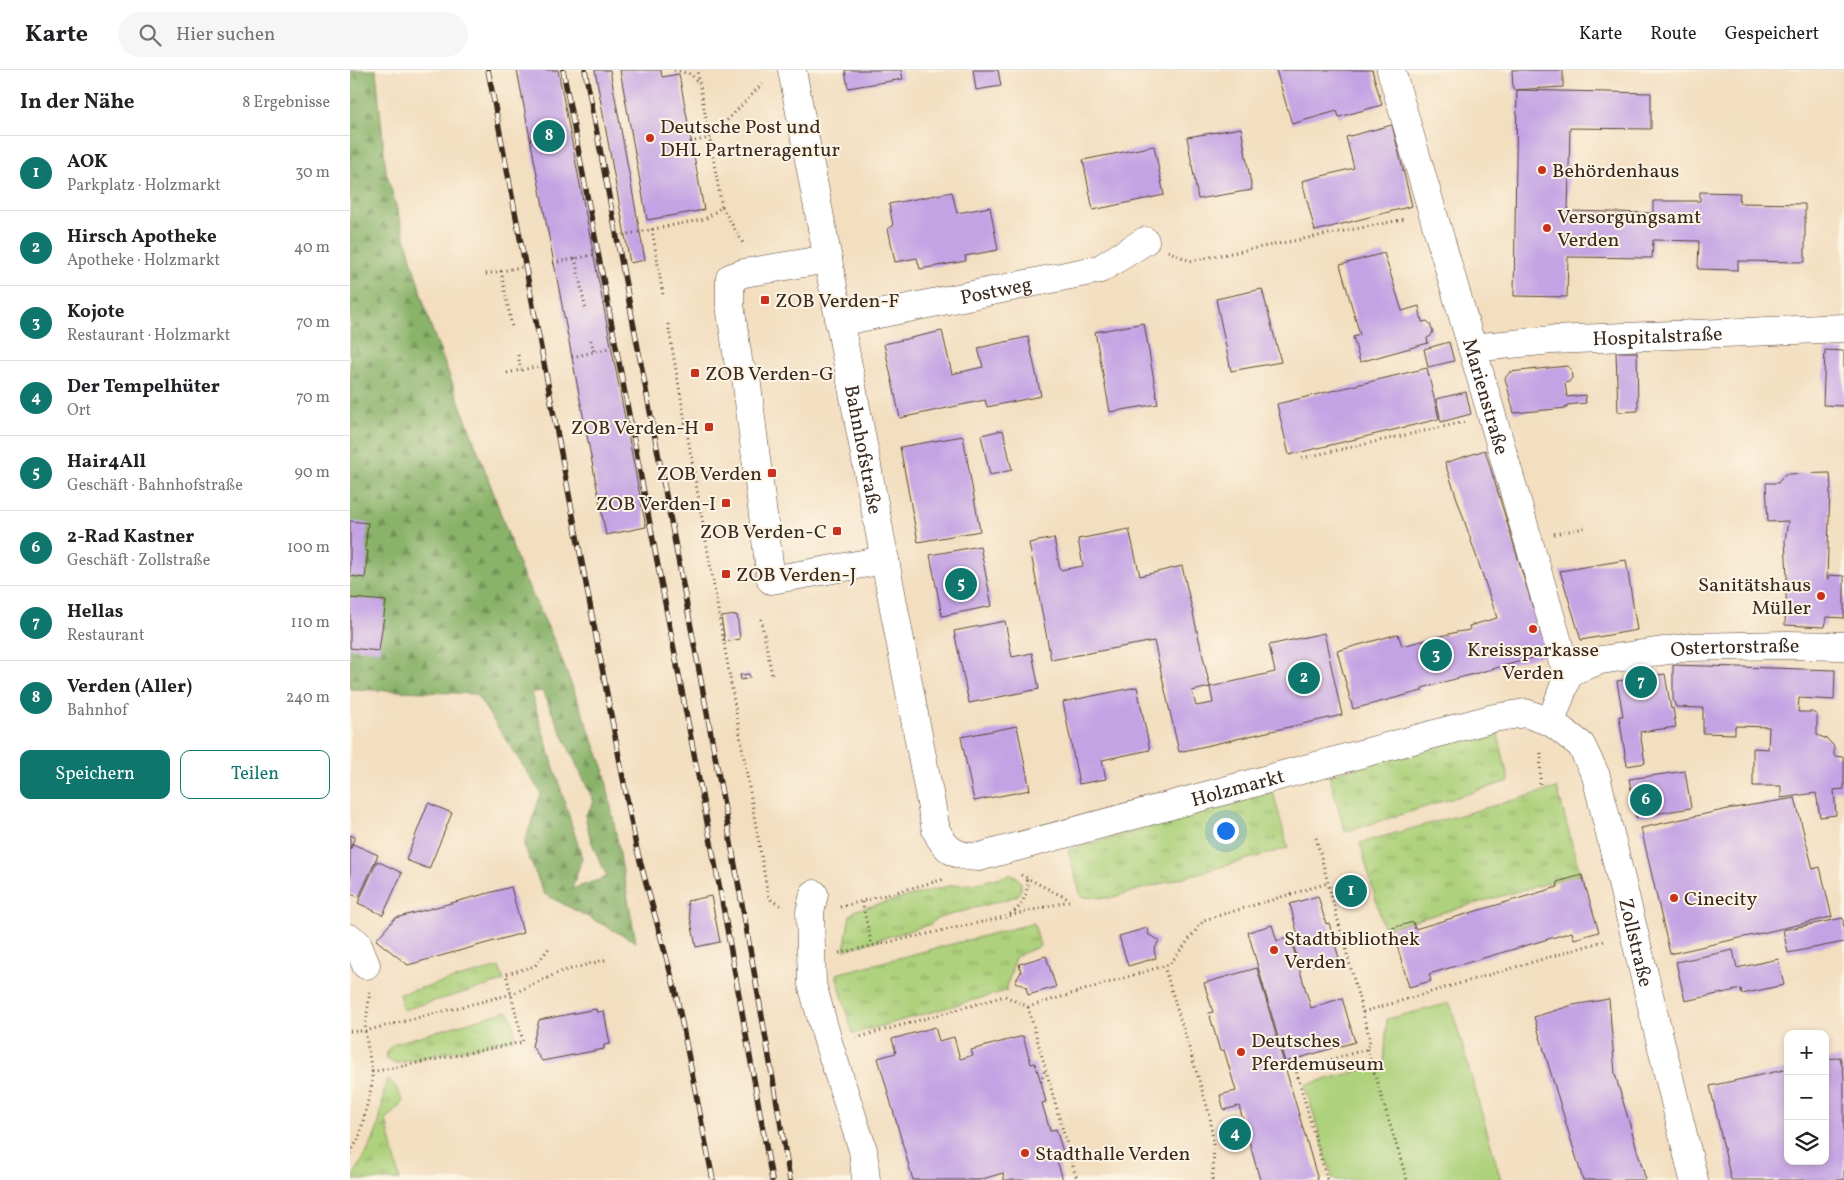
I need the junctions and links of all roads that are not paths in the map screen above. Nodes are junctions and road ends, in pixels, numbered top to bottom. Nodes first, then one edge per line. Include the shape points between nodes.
1 (1392, 70) edge
2 (780, 74) edge
3 (1145, 241) road end
4 (828, 259) junction
5 (840, 322) junction
6 (1844, 328) edge
7 (1472, 348) junction
8 (885, 560) junction
9 (1844, 646) edge
10 (1569, 672) junction
11 (1551, 722) junction
12 (936, 830) joint
13 (812, 903) road end
14 (350, 938) edge
15 (368, 975) road end
16 (866, 1180) edge
17 (1694, 1180) edge

1 - 7 street, Marienstraße
2 - 4 street, Bahnhofstraße
3 - 5 street, Postweg via 1100,269
4 - 5 street, Bahnhofstraße
4 - 8 street via 730,278 730,304 739,366 746,377 771,580
5 - 8 street, Bahnhofstraße
6 - 7 street, Hospitalstraße via 1552,340
7 - 10 street, Marienstraße
8 - 12 street, Bahnhofstraße
9 - 10 street, Ostertorstraße via 1690,647 1602,660
10 - 11 street
11 - 12 street, Holzmarkt via 1524,713 1494,718 979,857 954,853 941,841
11 - 17 street, Zollstraße via 1582,745 1596,776
13 - 16 street via 812,984 863,1150
14 - 15 street via 357,943

